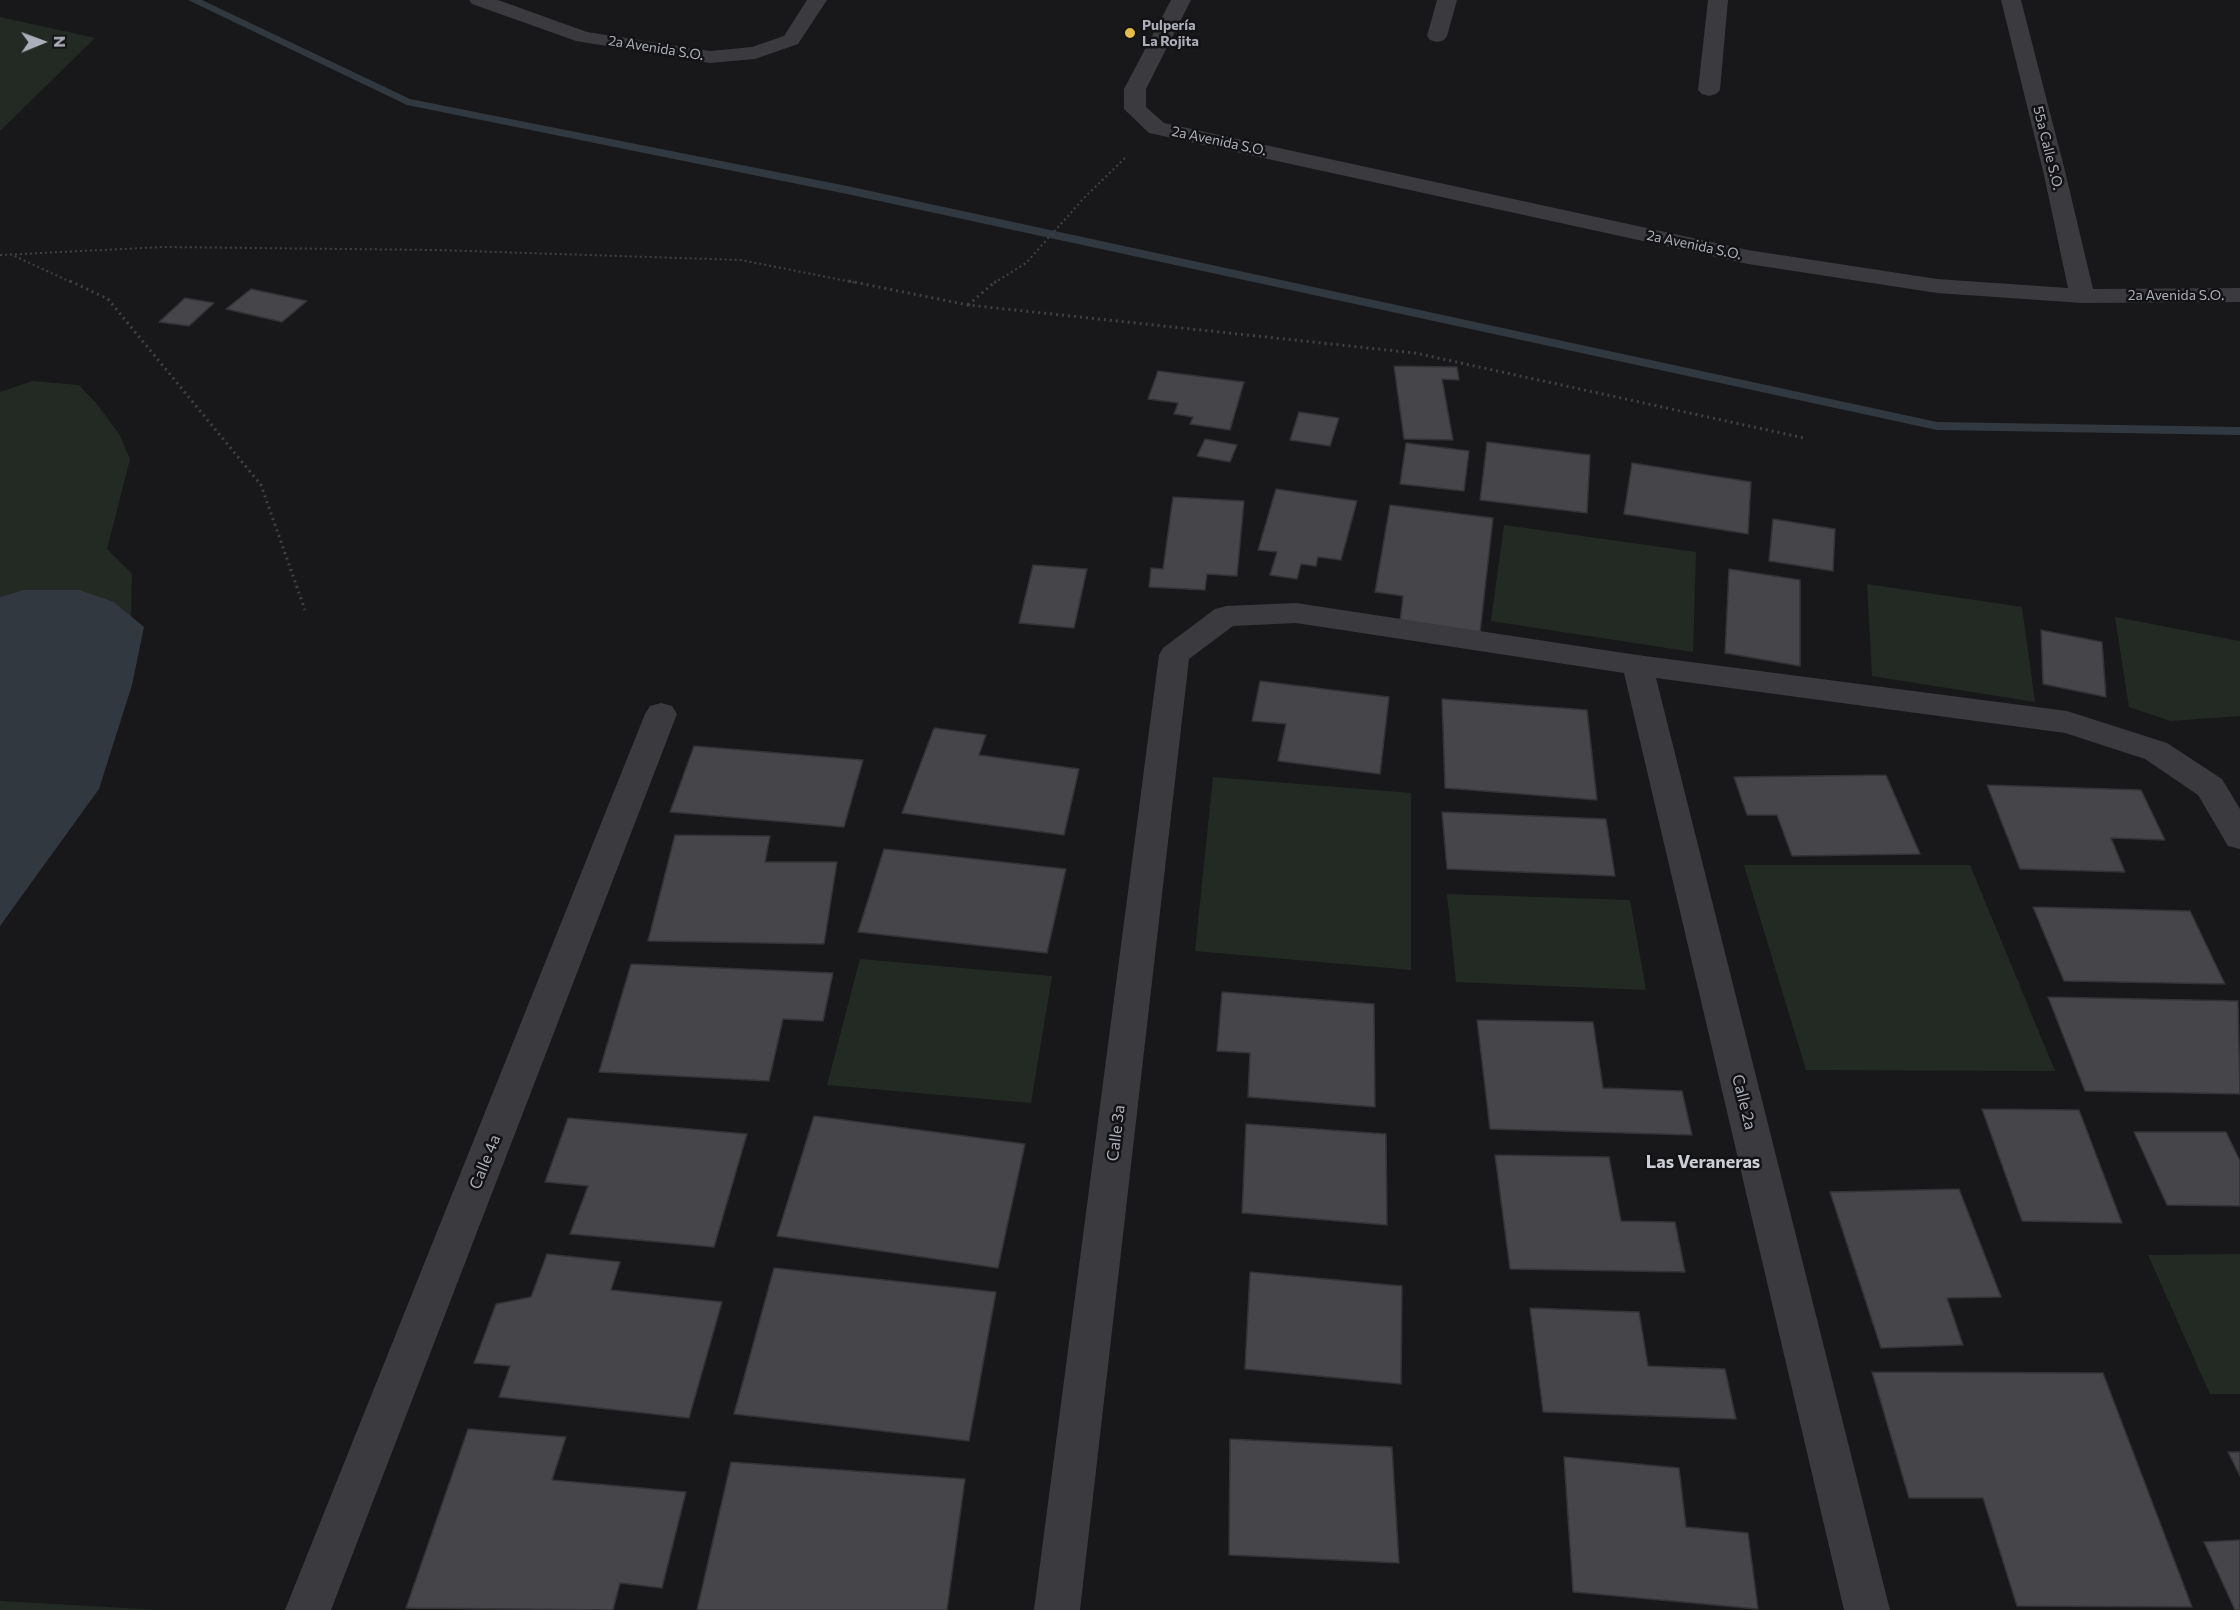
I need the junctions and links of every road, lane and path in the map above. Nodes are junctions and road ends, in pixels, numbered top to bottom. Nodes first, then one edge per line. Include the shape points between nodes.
1 (479, 0) edge
2 (817, 0) edge
3 (1181, 0) edge
4 (1447, 0) edge
5 (1718, 0) edge
6 (2011, 0) edge
7 (1437, 36) dead end
8 (1709, 90) dead end
9 (1157, 128) junction
10 (9, 254) junction
11 (0, 255) edge
12 (2240, 295) edge
13 (2082, 296) junction
14 (968, 305) junction
15 (1804, 438) dead end
16 (305, 609) dead end
17 (1638, 665) junction
18 (661, 714) dead end
19 (2240, 837) edge
20 (308, 1610) edge
21 (1057, 1610) edge
22 (1867, 1610) edge

1 - 2 street, 2a Avenida S.O. via 583,37 710,57 755,52 791,40
3 - 9 street via 1135,89 1135,109
4 - 7 street
5 - 8 street
6 - 13 street, 55a Calle S.O.
9 - 13 street, 2a Avenida S.O. via 1748,257 1937,286
9 - 14 path via 1084,198 1026,264 992,284
10 - 11 path
10 - 14 path via 200,247 741,260
10 - 16 path via 108,299 261,485
12 - 13 street, 2a Avenida S.O.
14 - 15 path via 1415,353
17 - 19 street via 2067,722 2156,751 2210,787
17 - 21 street, Calle 3a via 1296,613 1226,616 1174,655
17 - 22 street, Calle 2a
18 - 20 street, Calle 4a

